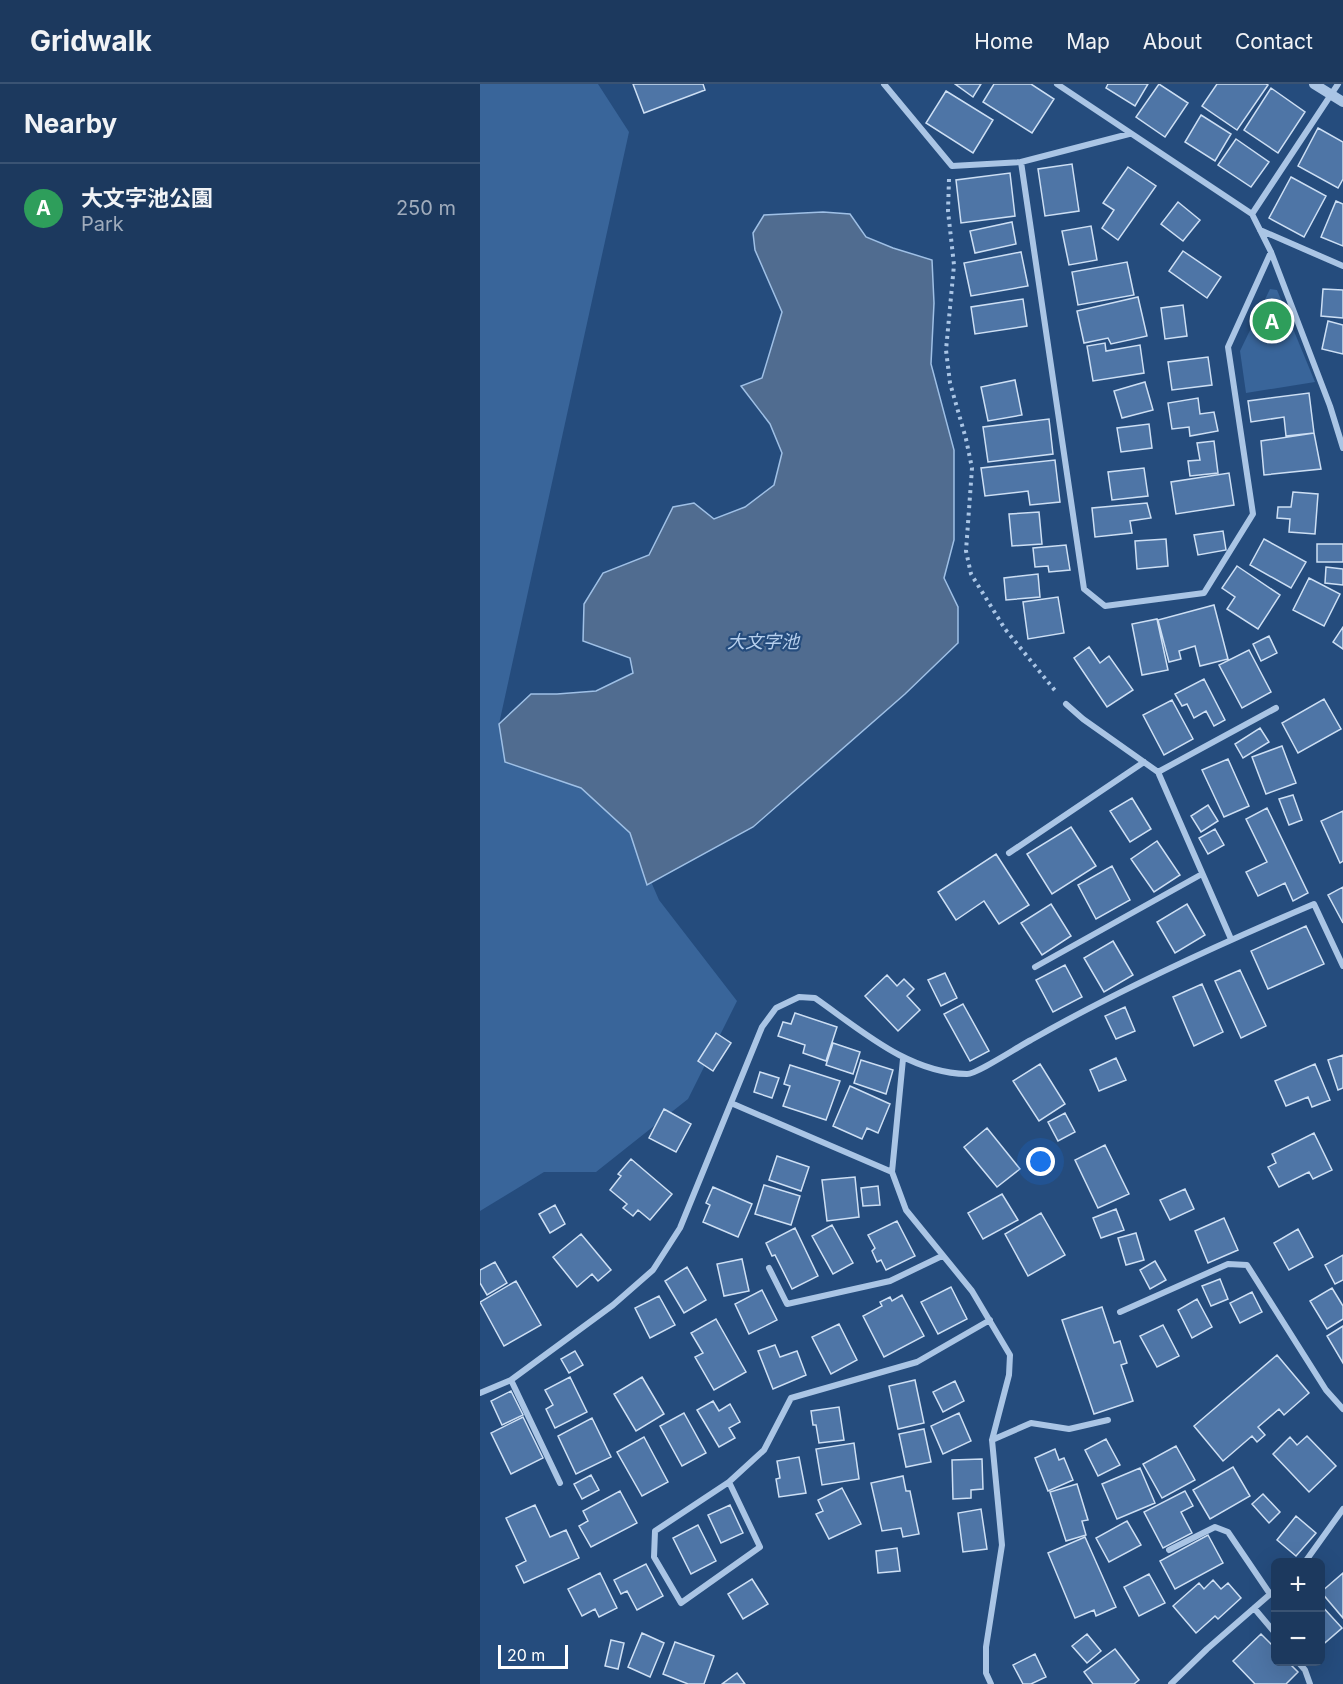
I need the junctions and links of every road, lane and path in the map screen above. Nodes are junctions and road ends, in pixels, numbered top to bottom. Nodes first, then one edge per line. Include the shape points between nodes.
1 (885, 84) edge
2 (1057, 84) edge
3 (1314, 84) edge
4 (1338, 84) edge
5 (1330, 95) junction
6 (1343, 102) edge
7 (1129, 134) junction
8 (1021, 162) junction
9 (952, 166) junction
10 (1252, 214) junction
11 (1260, 230) junction
12 (1271, 252) junction
13 (1343, 267) edge
14 (1343, 448) edge
15 (1066, 704) joint
16 (1276, 708) dead end
17 (1144, 762) junction
18 (1158, 772) junction
19 (1009, 853) dead end
20 (1202, 874) junction
21 (1231, 939) junction
22 (1343, 966) edge
23 (1035, 967) dead end
24 (903, 1059) junction
25 (731, 1103) junction
26 (892, 1172) junction
27 (942, 1256) junction
28 (769, 1268) dead end
29 (1120, 1312) dead end
30 (990, 1320) junction
31 (511, 1380) junction
32 (480, 1394) edge
33 (1343, 1409) edge
34 (1108, 1420) dead end
35 (992, 1440) junction
36 (729, 1482) junction
37 (560, 1483) dead end
38 (1343, 1509) edge
39 (1169, 1550) dead end
40 (1309, 1558) edge
41 (1270, 1594) joint
42 (1254, 1608) junction
43 (1271, 1629) edge
44 (1302, 1666) edge
45 (992, 1684) edge
46 (1171, 1684) edge
47 (1310, 1684) edge

1 - 9 street
2 - 7 street
3 - 5 street
4 - 5 street
5 - 6 street
5 - 10 street
7 - 8 street
7 - 10 street
8 - 9 street
8 - 12 street via 1084,590 1105,606 1204,593 1254,514 1228,347
9 - 15 path via 948,211 954,265 946,350 950,383 972,468 966,551 972,574 1005,629
10 - 11 street
11 - 12 street
11 - 13 street
12 - 14 street
15 - 17 street
16 - 18 street
17 - 18 street
17 - 19 street
18 - 20 street
20 - 21 street
20 - 23 street
21 - 22 street via 1314,904
21 - 24 street via 1082,1011 970,1074 945,1072
24 - 25 street via 814,998 799,997 776,1008 762,1027
24 - 26 street
25 - 26 street
25 - 31 street via 680,1228 653,1270 613,1305
26 - 27 street via 906,1210
27 - 28 street via 890,1281 787,1304
27 - 30 street
29 - 33 street via 1228,1264 1247,1265 1326,1390
30 - 35 street via 1010,1355 1009,1375
30 - 36 street via 917,1362 791,1398 764,1450
31 - 32 street
31 - 37 street
34 - 35 street via 1070,1429 1031,1423
35 - 45 street via 1002,1545 986,1647 986,1673
36 - 36 street via 656,1531 654,1557 681,1604 760,1547
38 - 40 street
39 - 41 street via 1215,1527 1228,1533
41 - 42 street
42 - 43 street
42 - 46 street
44 - 47 street

